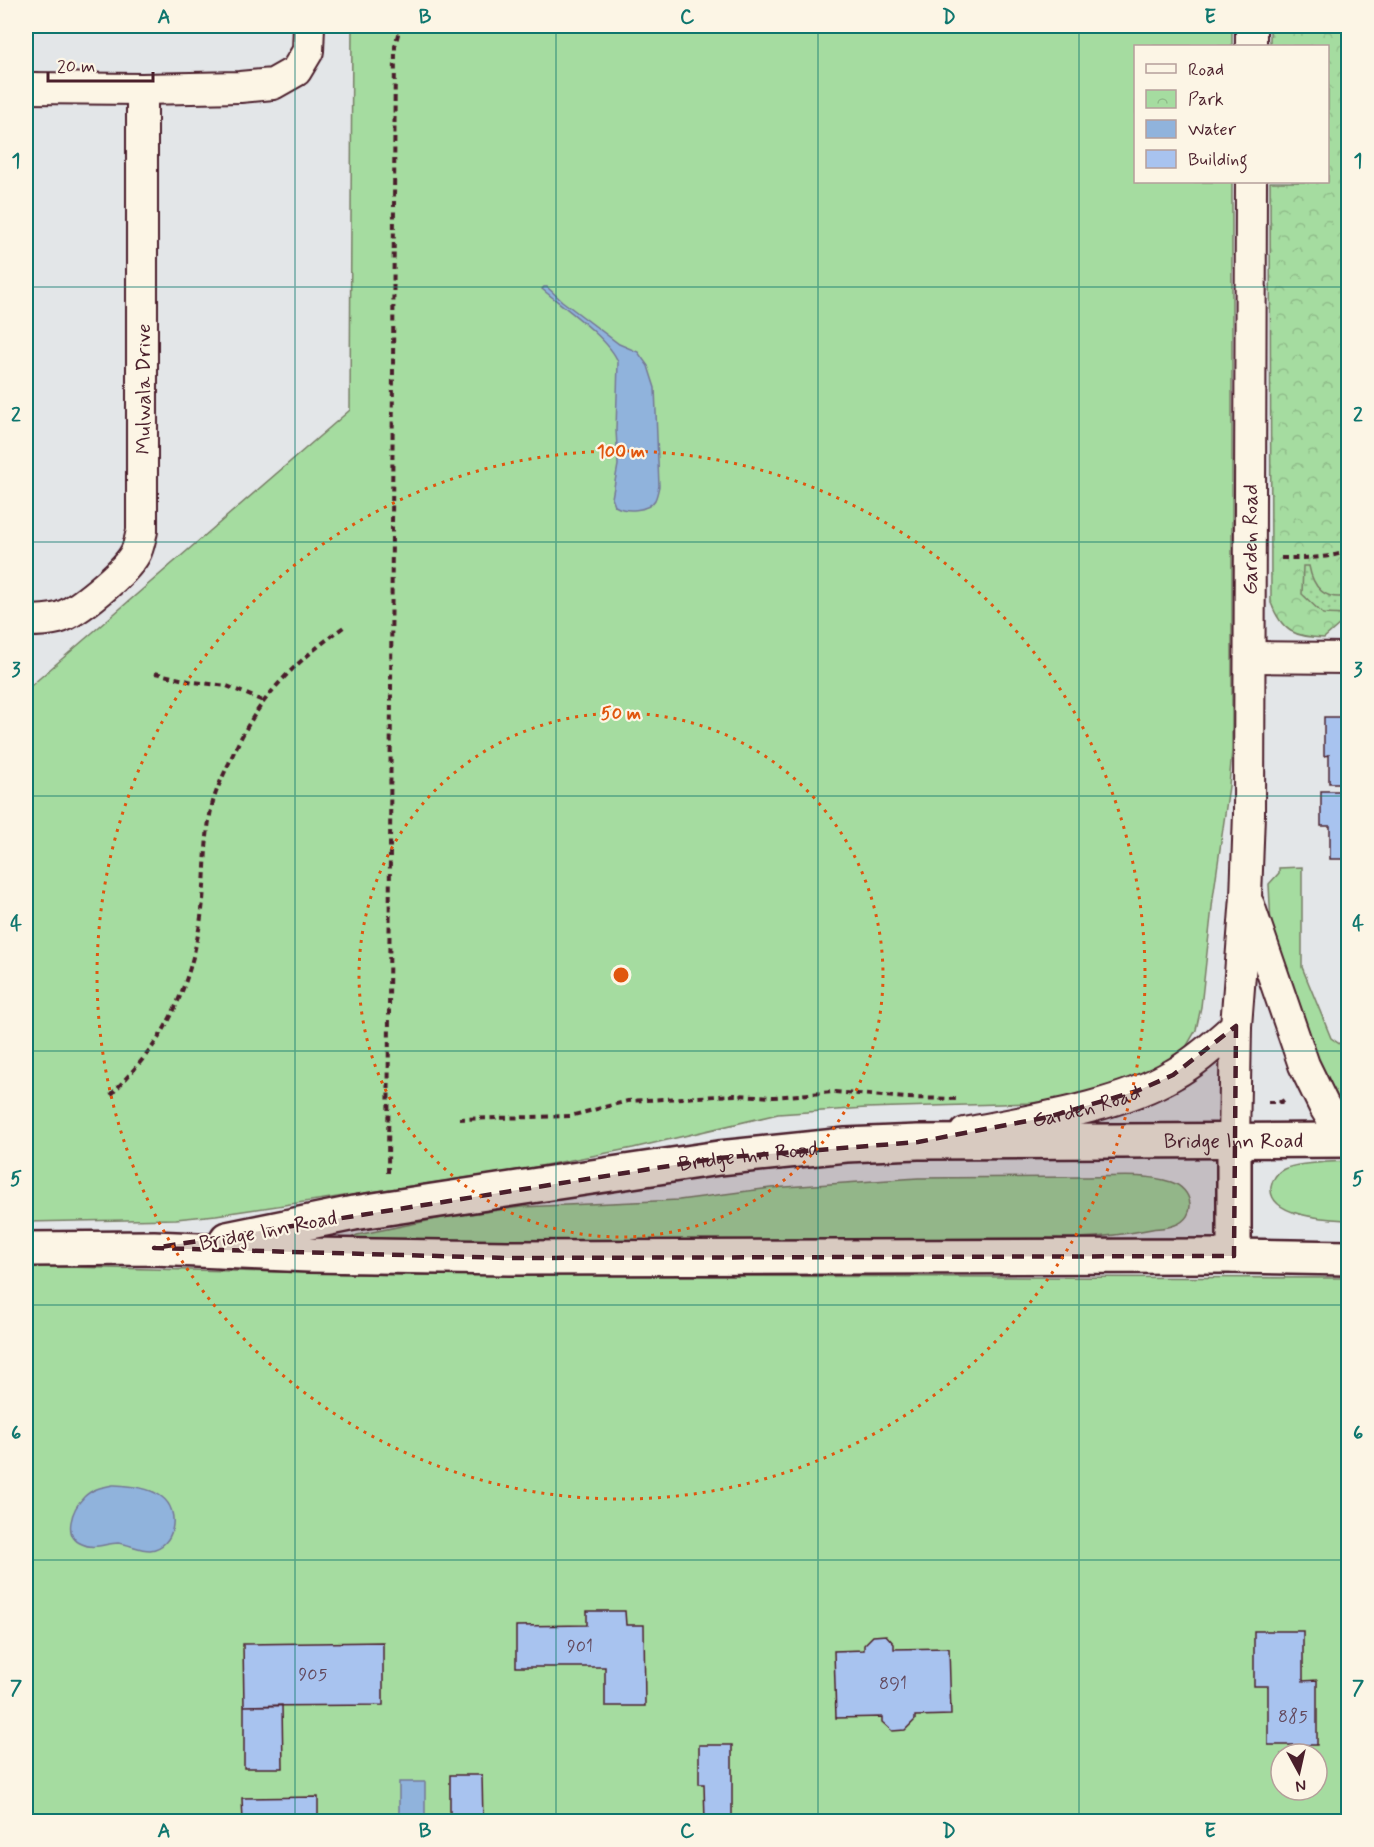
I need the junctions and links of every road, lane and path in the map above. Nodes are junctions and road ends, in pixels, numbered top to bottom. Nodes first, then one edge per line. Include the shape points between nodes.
1 (309, 26) edge
2 (400, 26) edge
3 (1251, 26) edge
4 (1251, 45) edge
5 (26, 88) edge
6 (142, 89) junction
7 (1251, 183) edge
8 (1348, 551) edge
9 (1250, 558) junction
10 (26, 621) edge
11 (345, 626) dead end
12 (1250, 657) junction
13 (1348, 657) edge
14 (155, 673) dead end
15 (263, 701) junction
16 (1246, 897) junction
17 (1236, 1026) junction
18 (111, 1095) dead end
19 (962, 1099) dead end
20 (459, 1119) dead end
21 (1347, 1140) edge
22 (918, 1142) junction
23 (1234, 1142) junction
24 (387, 1209) junction
25 (26, 1248) edge
26 (154, 1248) junction
27 (1234, 1256) junction
28 (1348, 1258) edge

1 - 6 street via 308,51 296,71 273,84
2 - 24 path via 395,45
3 - 4 street
5 - 6 street
6 - 10 street, Mulwala Drive via 142,531 135,553 120,573 77,609 46,621
7 - 9 street, Garden Road
8 - 9 path via 1318,558
9 - 12 street, Garden Road
11 - 15 path via 302,659
12 - 13 street
12 - 16 street, Garden Road
14 - 15 path via 227,686
15 - 18 path via 238,742 211,808 202,909 186,979 156,1042
16 - 17 street, Garden Road
16 - 21 street, Garden Road via 1304,1065 1324,1106
17 - 22 street, Garden Road via 1173,1075 1137,1091 1048,1117
17 - 23 street, Garden Road
19 - 20 path via 834,1092 774,1097 735,1095 628,1101 570,1116
21 - 23 main road, Bridge Inn Road
22 - 23 main road, Bridge Inn Road
22 - 24 main road, Bridge Inn Road via 777,1151
23 - 27 main road, Garden Road
24 - 26 main road, Bridge Inn Road via 229,1239
25 - 26 main road, Bridge Inn Road
26 - 27 main road, Bridge Inn Road via 330,1256 508,1258
27 - 28 main road, Bridge Inn Road

